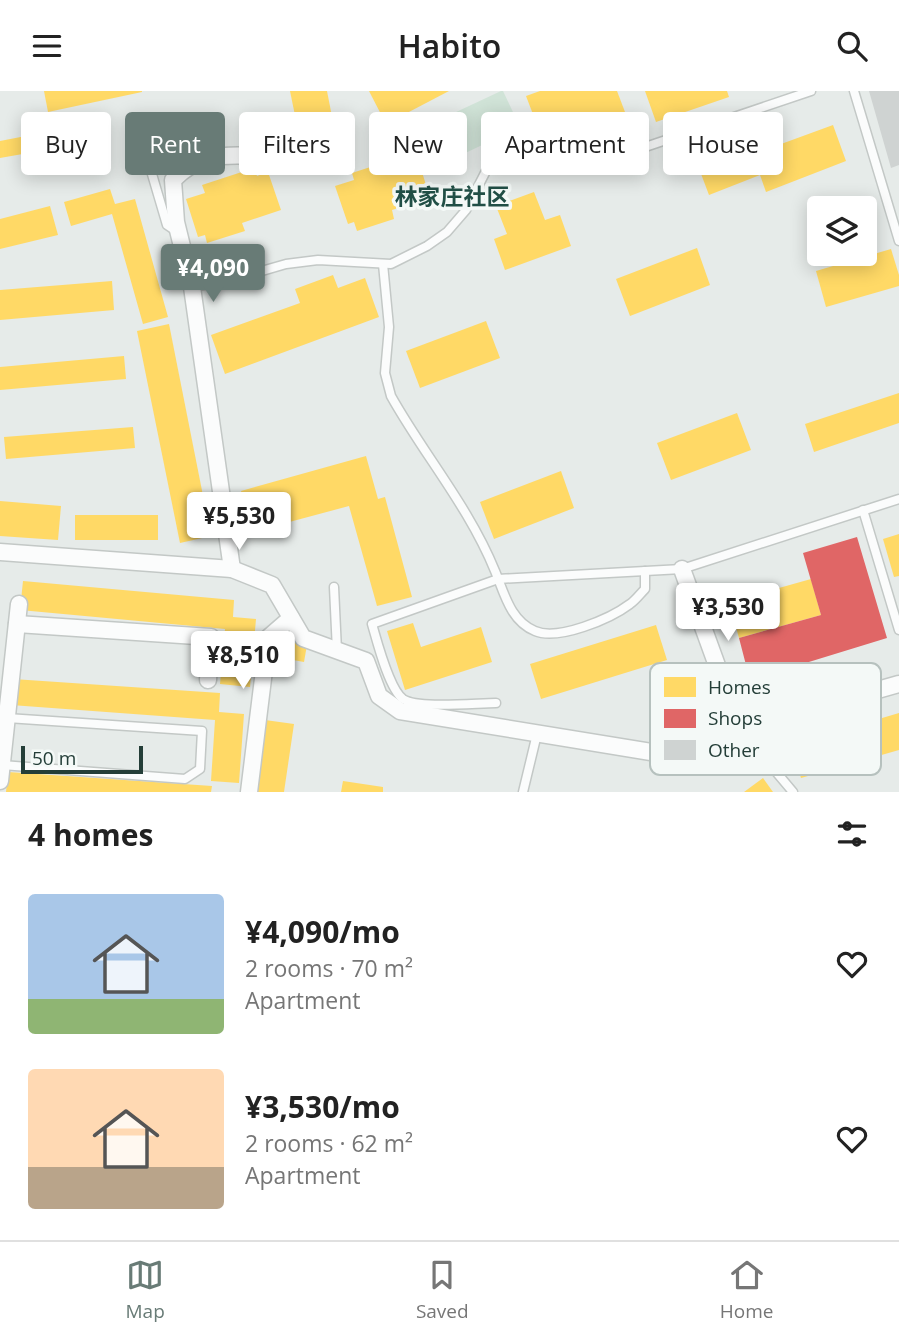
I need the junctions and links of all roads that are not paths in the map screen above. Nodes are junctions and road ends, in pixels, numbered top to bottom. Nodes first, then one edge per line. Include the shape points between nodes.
1 (811, 91) edge
2 (854, 91) edge
3 (239, 155) edge
4 (152, 175) edge
5 (179, 232) junction
6 (899, 241) edge
7 (383, 264) junction
8 (191, 286) junction
9 (899, 499) edge
10 (863, 510) junction
11 (0, 552) edge
12 (232, 569) junction
13 (682, 569) junction
14 (645, 571) junction
15 (498, 579) junction
16 (334, 587) dead end
17 (19, 604) dead end
18 (291, 618) junction
19 (17, 624) junction
20 (899, 630) edge
21 (337, 651) junction
22 (716, 663) edge
23 (208, 680) dead end
24 (899, 684) edge
25 (881, 689) edge
26 (496, 703) dead end
27 (7, 718) junction
28 (537, 734) junction
29 (650, 752) edge
30 (1, 773) edge
31 (779, 775) edge
32 (249, 792) edge
33 (523, 792) edge
34 (793, 792) edge

1 - 7 lane via 589,166 576,167 545,155 514,155 487,169 467,210 447,232 427,246
2 - 6 lane
3 - 5 street via 210,157 185,168 173,180
4 - 5 lane via 167,225
5 - 8 street
7 - 8 lane via 318,260
7 - 15 lane via 389,327 385,373 391,396 484,543
8 - 12 street
9 - 10 lane
10 - 13 lane
10 - 20 lane
11 - 12 street
12 - 18 street via 272,585
13 - 14 lane
13 - 22 street
14 - 15 lane
14 - 15 lane via 645,589 632,603 610,617 548,634 518,620
15 - 26 lane via 372,624 403,699 422,705
16 - 21 lane
17 - 19 street
18 - 21 street via 303,638
18 - 32 street via 268,638
19 - 23 street via 211,637
19 - 27 street
21 - 28 street via 366,661 379,696 400,711
24 - 25 street
27 - 30 street
27 - 30 lane via 202,731 200,769 185,779
28 - 29 street
28 - 33 lane
31 - 34 lane

